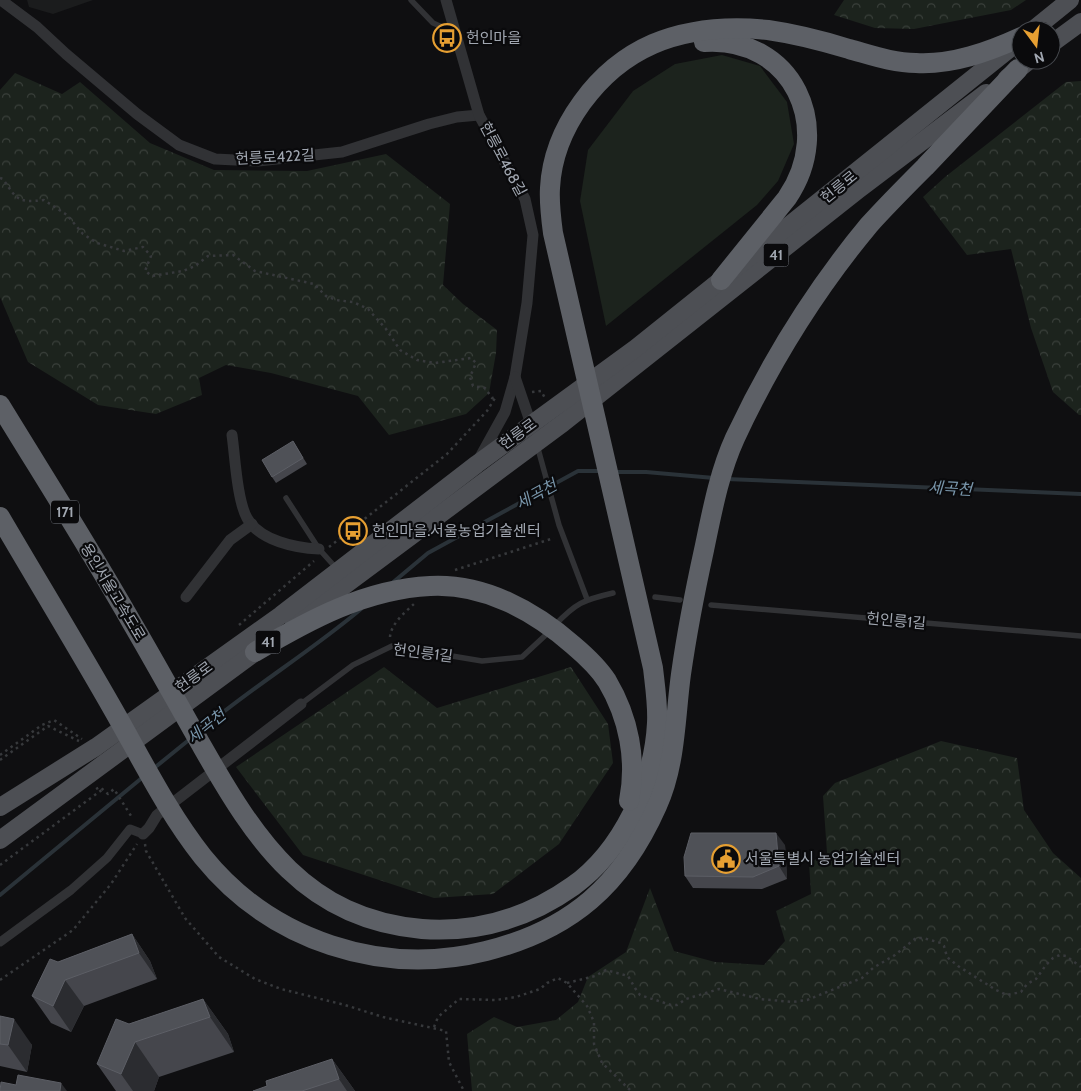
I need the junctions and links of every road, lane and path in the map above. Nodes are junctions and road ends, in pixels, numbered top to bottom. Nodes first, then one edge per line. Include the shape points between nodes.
1 (0, 0) edge
2 (411, 0) edge
3 (446, 0) edge
4 (1070, 0) edge
5 (1045, 20) edge
6 (1081, 22) edge
7 (454, 32) junction
8 (1061, 37) edge
9 (1011, 42) edge
10 (1011, 46) edge
11 (1017, 70) edge
12 (1019, 70) edge
13 (479, 115) junction
14 (0, 178) edge
15 (721, 280) junction
16 (578, 320) junction
17 (516, 394) junction
18 (495, 398) junction
19 (0, 405) edge
20 (552, 409) junction
21 (532, 424) junction
22 (232, 435) dead end
23 (536, 443) junction
24 (477, 464) junction
25 (286, 498) dead end
26 (621, 514) junction
27 (0, 518) edge
28 (252, 524) junction
29 (321, 551) junction
30 (338, 571) junction
31 (612, 593) dead end
32 (186, 597) dead end
33 (656, 597) dead end
34 (587, 599) junction
35 (680, 600) dead end
36 (711, 605) dead end
37 (235, 628) dead end
38 (1081, 636) edge
39 (255, 652) junction
40 (301, 704) joint
41 (90, 744) junction
42 (0, 755) edge
43 (0, 760) edge
44 (0, 808) edge
45 (136, 824) dead end
46 (143, 834) junction
47 (643, 834) junction
48 (620, 836) junction
49 (0, 840) edge
50 (0, 865) edge
51 (0, 942) edge
52 (1081, 967) edge
53 (0, 980) edge
54 (567, 983) junction
55 (434, 1027) junction
56 (464, 1091) edge
57 (631, 1091) edge

1 - 13 street, 헌릉로422길 via 172,140 215,159 258,162 342,152 429,124
2 - 7 lane via 433,23
3 - 7 street, 헌릉로468길
4 - 5 main road
6 - 8 main road
7 - 13 street, 헌릉로468길
9 - 16 highway via 972,56 925,63 888,59 798,35 726,29 693,32 663,40 639,52 608,75 583,102 567,128 553,166 550,188 553,233
10 - 15 main road, 헌릉로 / 41
11 - 23 main road, 헌릉로 / 41 via 858,190
12 - 47 highway via 872,222 837,266 781,348 733,443 710,518 691,608 669,774
13 - 17 street, 헌릉로468길 via 525,200 533,235 527,303 515,377
14 - 18 path via 14,195 26,202 44,200 67,215 83,234 96,243 124,251 143,247 151,256 145,271 152,276 183,271 208,256 233,255 255,271 314,284 326,296 368,309 400,350 417,360 435,363 471,358 476,363 470,377 473,386 485,388
15 - 16 highway via 796,184 807,154 808,130 800,98 784,73 753,49 718,41 664,51 633,68 602,94 575,133 565,167 563,211
15 - 20 main road, 헌릉로 / 41
16 - 26 highway
17 - 18 path
17 - 20 path via 541,391
17 - 21 street
17 - 24 street, 헌릉로468길
18 - 29 path via 447,454
19 - 48 highway, 용인서울고속도로 / 171 via 247,821 294,877 323,898 386,924 408,928 455,929 499,923 546,904 582,879
20 - 21 main road, 헌릉로 / 41
21 - 23 street
21 - 24 main road, 헌릉로 / 41
22 - 28 street via 239,491
23 - 34 lane, 헌릉로 via 559,525
23 - 39 main road, 헌릉로 / 41
24 - 30 main road, 헌릉로 / 41
25 - 29 lane
26 - 47 highway via 660,666 665,700 666,739 661,774
26 - 48 highway via 653,668 658,720 647,776
27 - 47 highway via 176,818 200,853 242,896 276,921 308,938 369,955 409,959 479,953 519,941 581,908 614,878
28 - 29 street via 257,531 278,541
28 - 32 street via 230,540
29 - 30 lane
29 - 37 path via 316,560
30 - 41 main road, 헌릉로 / 41 via 281,615
31 - 34 lane, 헌인릉1길
33 - 35 lane
34 - 40 lane, 헌인릉1길 via 569,610 522,658 482,661 392,646 353,665
36 - 38 lane, 헌인릉1길
39 - 48 highway via 323,614 369,597 410,587 449,586 479,592 532,614 586,657 606,680 624,719 632,757 632,784
39 - 49 main road, 헌릉로 / 41
40 - 46 street via 158,815
41 - 42 path via 54,720
41 - 43 path via 48,726
41 - 44 main road, 헌릉로 / 41
45 - 50 path via 114,789 108,794 102,788
46 - 51 street via 130,829 107,858 71,890
46 - 53 path via 111,884 73,930
46 - 55 path via 146,851 185,918 219,957 255,979 281,989 383,1017
52 - 54 path via 1060,955 1053,958 1021,992 1007,995 958,966 947,957 941,943 916,938 862,978 807,1000 792,1002 760,1000 719,989 671,1005 640,995 628,976 606,970
54 - 55 path via 558,978 540,989 496,1000 459,999 438,1017
54 - 57 path via 587,1006 594,1022 594,1044 602,1063
55 - 56 path via 446,1031 448,1062

